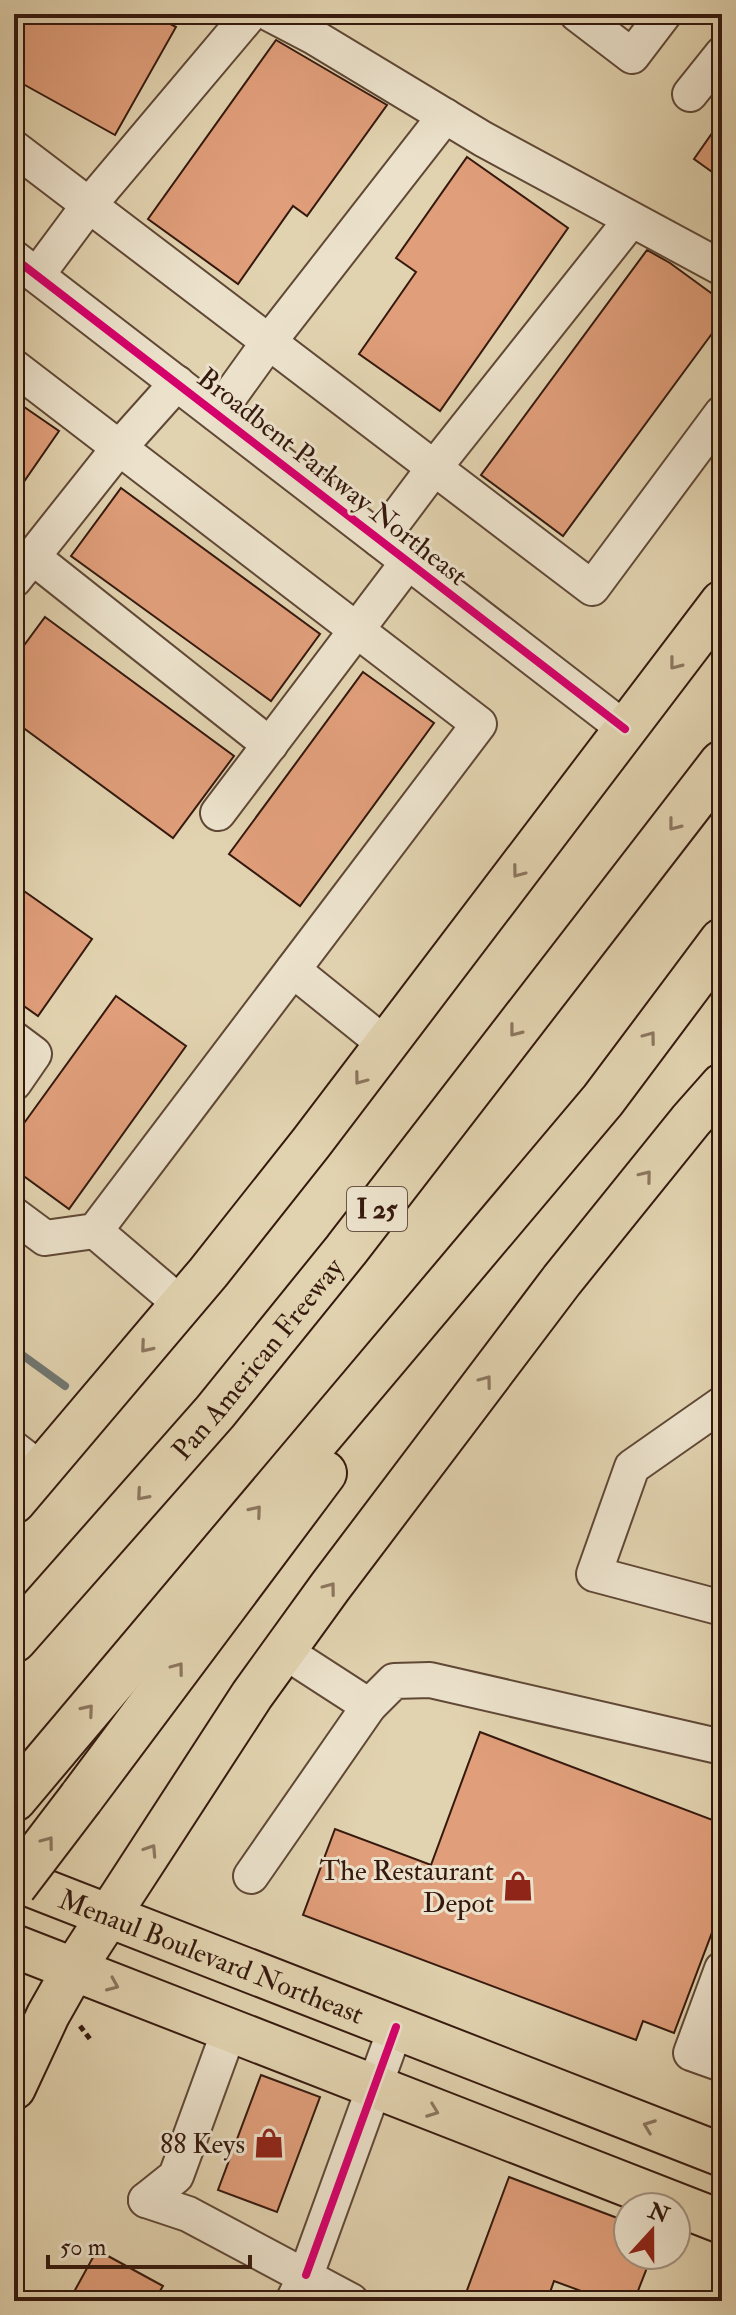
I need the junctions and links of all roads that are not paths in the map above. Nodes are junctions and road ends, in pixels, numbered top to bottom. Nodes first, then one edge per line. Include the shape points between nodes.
1 (250, 14) edge
2 (270, 14) edge
3 (577, 14) edge
4 (664, 14) edge
5 (722, 54) edge
6 (690, 94) dead end
7 (445, 116) junction
8 (14, 148) edge
9 (89, 205) junction
10 (631, 220) junction
11 (25, 267) edge
12 (722, 268) edge
13 (268, 343) junction
14 (14, 367) edge
15 (177, 383) junction
16 (722, 413) edge
17 (217, 414) junction
18 (118, 449) junction
19 (434, 468) junction
20 (380, 540) junction
21 (408, 562) junction
22 (24, 569) edge
23 (722, 602) edge
24 (357, 631) junction
25 (625, 729) junction
26 (270, 745) junction
27 (722, 763) edge
28 (218, 813) dead end
29 (722, 941) edge
30 (293, 970) junction
31 (14, 1039) edge
32 (386, 1045) junction
33 (14, 1083) edge
34 (722, 1085) edge
35 (603, 1100) junction
36 (14, 1215) edge
37 (95, 1231) junction
38 (182, 1305) junction
39 (722, 1404) edge
40 (28, 1460) edge
41 (14, 1502) edge
42 (722, 1608) edge
43 (14, 1640) edge
44 (284, 1651) junction
45 (369, 1706) junction
46 (722, 1747) edge
47 (26, 1784) edge
48 (251, 1876) dead end
49 (14, 1879) edge
50 (14, 1886) edge
51 (107, 1914) junction
52 (14, 1946) edge
53 (74, 1969) junction
54 (722, 1969) edge
55 (396, 2027) junction
56 (229, 2031) junction
57 (722, 2064) edge
58 (14, 2088) edge
59 (372, 2088) junction
60 (722, 2155) edge
61 (722, 2222) edge
62 (299, 2288) edge
63 (351, 2301) edge

1 - 9 street
2 - 7 street
3 - 4 street via 632,56
5 - 6 street
7 - 10 street
7 - 13 street
8 - 9 street
9 - 11 street
9 - 13 street
10 - 12 street
10 - 19 street
11 - 15 street, Broadbent Parkway Northeast
13 - 17 street
13 - 19 street
14 - 18 street
15 - 17 street, Broadbent Parkway Northeast
15 - 18 street
16 - 19 street via 592,588
17 - 20 street, Broadbent Parkway Northeast
18 - 22 street
18 - 24 street
19 - 20 street
20 - 21 street, Broadbent Parkway Northeast
21 - 24 street
21 - 25 street, Broadbent Parkway Northeast
22 - 26 street
23 -> 25 main road
24 - 26 street
24 - 30 street via 479,724
25 -> 32 main road
26 - 28 street
27 -> 43 highway, Pan American Freeway / I 25 via 346,1250 215,1412
35 -> 29 highway
30 - 32 street
30 - 37 street
31 - 33 street via 34,1054
32 -> 38 main road
44 -> 34 main road via 562,1280
47 -> 35 highway
50 -> 35 highway, bridge
36 - 37 street via 45,1238
37 - 38 street
38 -> 40 main road
39 - 42 street via 632,1467 594,1574
40 - 41 main road
44 - 45 street
51 -> 44 main road
45 - 46 street via 394,1681 430,1680
45 - 48 street
49 - 51 main road, Menaul Boulevard Northeast
51 - 53 main road
51 - 55 main road, Menaul Boulevard Northeast
52 - 53 main road
53 -> 56 main road
53 - 58 main road
54 - 57 street via 691,2053
55 - 59 street
60 -> 55 main road, Menaul Boulevard Northeast
56 - 59 main road
56 - 62 street via 176,2176 146,2200 188,2214
59 -> 61 main road
59 - 62 street
62 - 63 street

